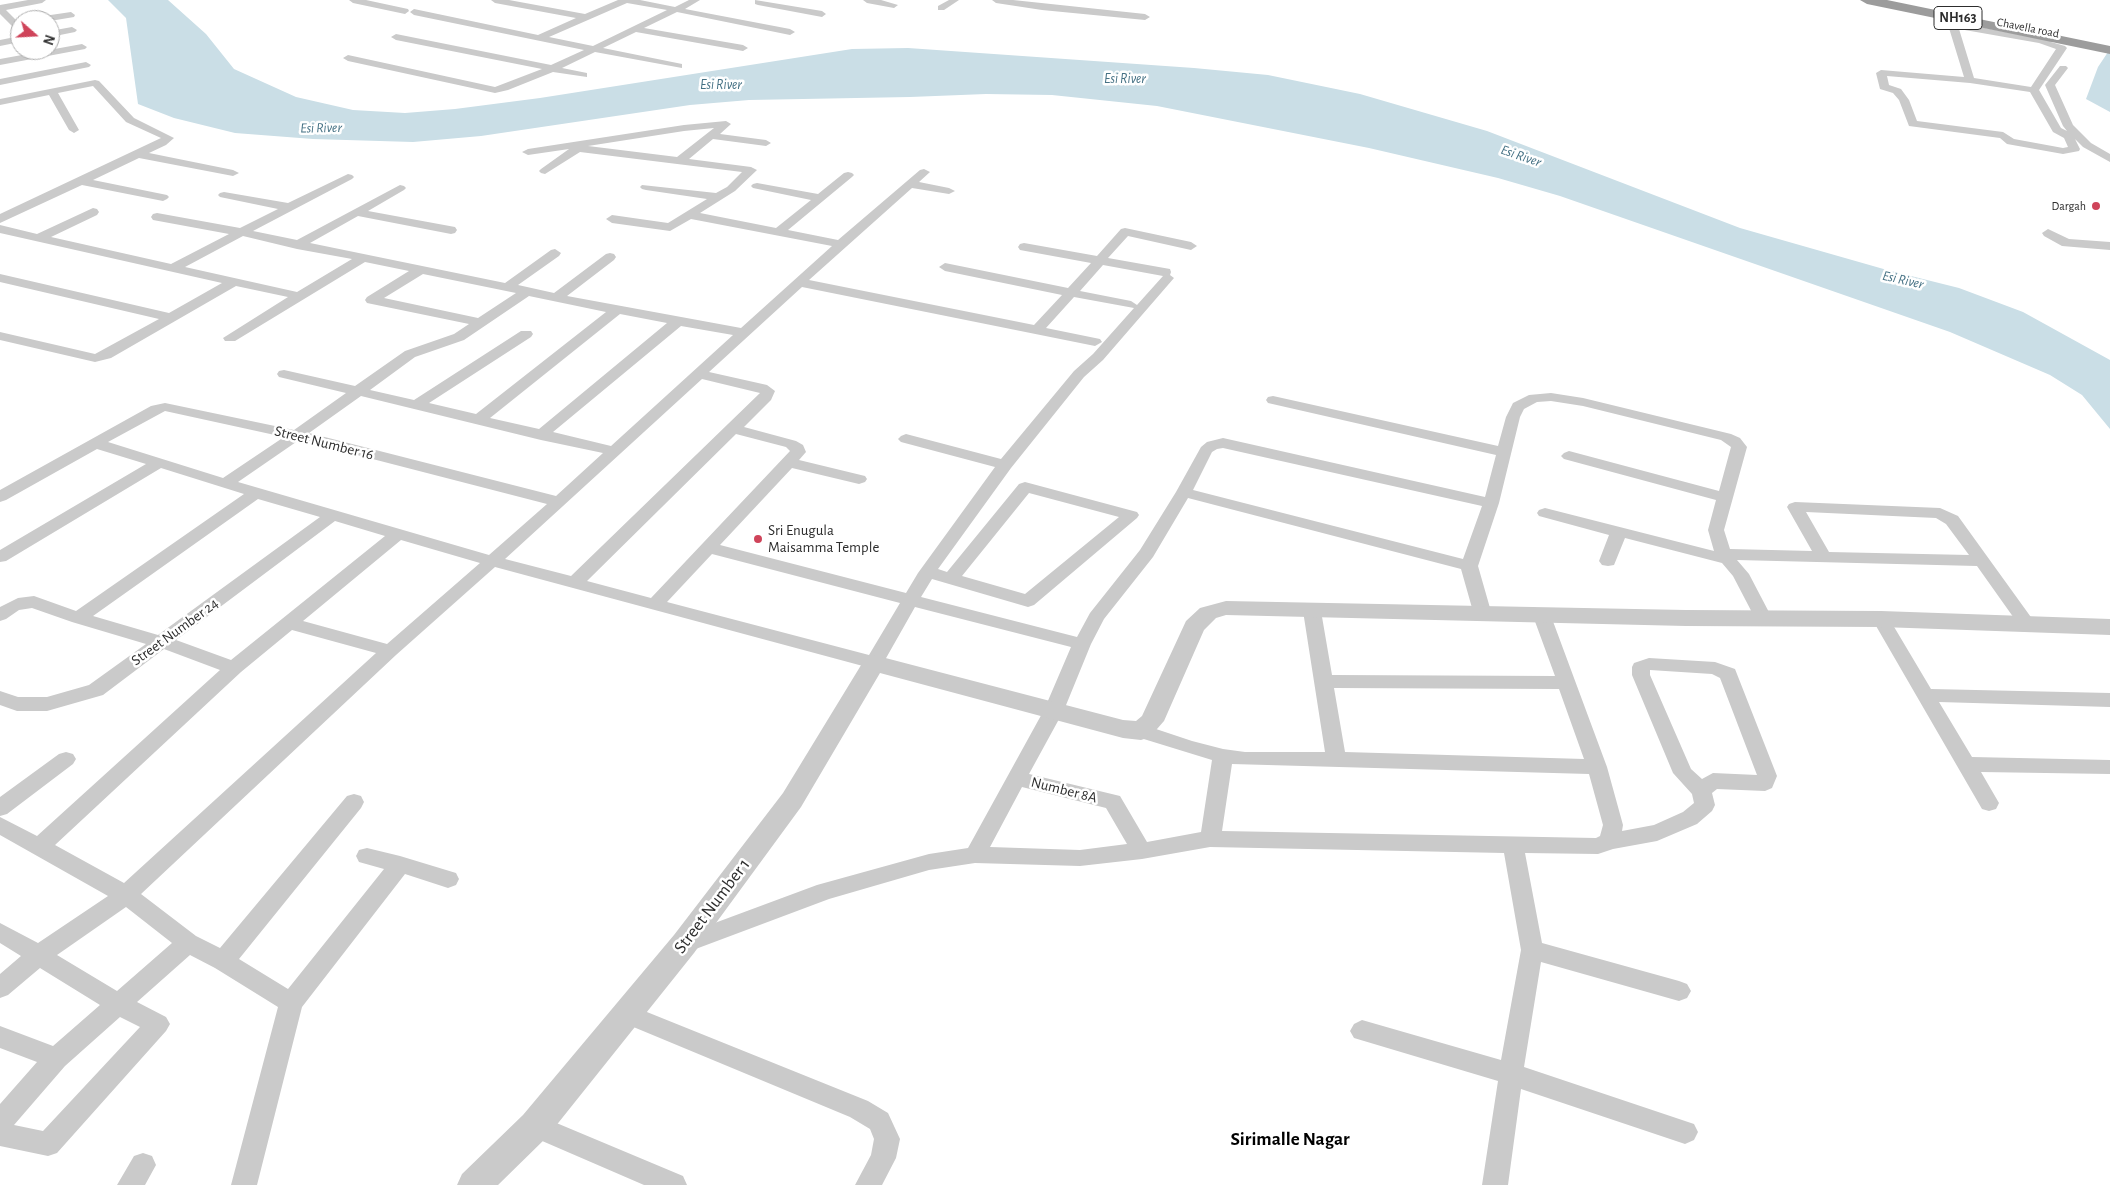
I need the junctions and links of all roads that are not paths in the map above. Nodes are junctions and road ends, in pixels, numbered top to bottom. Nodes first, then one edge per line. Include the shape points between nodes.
1 (42, 0) edge
2 (353, 0) edge
3 (393, 0) edge
4 (495, 0) edge
5 (626, 0) edge
6 (696, 0) edge
7 (867, 0) edge
8 (955, 0) edge
9 (996, 0) edge
10 (1867, 0) edge
11 (1887, 0) edge
12 (1027, 2) edge
13 (753, 5) edge
14 (894, 5) dead end
15 (379, 6) junction
16 (941, 8) dead end
17 (0, 9) edge
18 (675, 9) junction
19 (71, 14) dead end
20 (822, 14) dead end
21 (60, 16) edge
22 (1145, 16) dead end
23 (10, 17) edge
24 (586, 17) junction
25 (725, 18) junction
26 (634, 29) junction
27 (72, 30) dead end
28 (60, 32) edge
29 (790, 32) dead end
30 (396, 37) dead end
31 (538, 38) junction
32 (2053, 41) junction
33 (2110, 46) edge
34 (82, 47) dead end
35 (743, 48) dead end
36 (592, 49) junction
37 (2110, 50) edge
38 (348, 58) dead end
39 (0, 62) edge
40 (86, 65) dead end
41 (679, 66) dead end
42 (551, 68) junction
43 (584, 75) dead end
44 (1970, 80) junction
45 (0, 82) edge
46 (2034, 90) junction
47 (52, 92) junction
48 (0, 102) edge
49 (74, 130) dead end
50 (712, 136) junction
51 (766, 142) dead end
52 (577, 146) junction
53 (528, 152) dead end
54 (136, 154) junction
55 (2110, 159) edge
56 (681, 160) junction
57 (545, 171) dead end
58 (924, 172) dead end
59 (233, 173) dead end
60 (848, 175) dead end
61 (348, 177) dead end
62 (81, 181) junction
63 (908, 184) junction
64 (757, 186) dead end
65 (646, 187) dead end
66 (400, 188) dead end
67 (950, 191) dead end
68 (224, 195) dead end
69 (163, 197) dead end
70 (719, 197) junction
71 (819, 198) junction
72 (289, 207) junction
73 (93, 212) dead end
74 (357, 212) junction
75 (689, 215) junction
76 (157, 217) dead end
77 (0, 219) edge
78 (612, 219) dead end
79 (0, 229) edge
80 (451, 230) dead end
81 (241, 232) junction
82 (778, 232) junction
83 (2048, 233) dead end
84 (40, 238) junction
85 (841, 244) junction
86 (297, 245) junction
87 (1191, 246) dead end
88 (2110, 246) edge
89 (1024, 247) dead end
90 (555, 253) dead end
91 (610, 256) dead end
92 (362, 258) junction
93 (1098, 260) junction
94 (174, 267) junction
95 (945, 267) dead end
96 (421, 269) junction
97 (3, 281) edge
98 (232, 282) junction
99 (799, 282) junction
100 (507, 287) junction
101 (527, 291) junction
102 (1070, 293) junction
103 (299, 296) junction
104 (557, 297) junction
105 (1131, 305) dead end
106 (617, 310) junction
107 (171, 318) junction
108 (678, 321) junction
109 (482, 323) junction
110 (1037, 330) junction
111 (743, 333) junction
112 (526, 334) dead end
113 (0, 336) edge
114 (230, 338) dead end
115 (1095, 342) dead end
116 (284, 374) dead end
117 (698, 374) junction
118 (358, 391) junction
119 (1272, 400) dead end
120 (416, 404) junction
121 (479, 419) junction
122 (733, 429) junction
123 (297, 435) junction
124 (541, 435) junction
125 (906, 439) dead end
126 (95, 443) junction
127 (614, 451) junction
128 (1505, 452) junction
129 (1569, 456) dead end
130 (788, 462) junction
131 (157, 464) junction
132 (1005, 465) junction
133 (859, 479) dead end
134 (226, 483) junction
135 (1184, 492) junction
136 (256, 493) junction
137 (0, 496) edge
138 (1726, 498) junction
139 (559, 502) junction
140 (1491, 503) junction
141 (1545, 513) dead end
142 (333, 515) junction
143 (1619, 531) junction
144 (399, 533) junction
145 (709, 548) junction
146 (1823, 556) junction
147 (0, 557) edge
148 (1726, 557) junction
149 (492, 561) junction
150 (1608, 561) dead end
151 (1983, 561) junction
152 (1469, 566) junction
153 (928, 572) junction
154 (951, 578) junction
155 (575, 582) junction
156 (911, 599) junction
157 (655, 604) junction
158 (1312, 610) junction
159 (0, 615) edge
160 (1483, 615) junction
161 (1542, 616) junction
162 (78, 618) junction
163 (1762, 618) junction
164 (1881, 619) junction
165 (288, 623) junction
166 (2027, 624) junction
167 (2110, 628) edge
168 (162, 642) junction
169 (1082, 644) junction
170 (390, 652) junction
171 (874, 663) junction
172 (234, 668) junction
173 (1323, 681) junction
174 (1566, 683) junction
175 (1926, 695) junction
176 (0, 698) edge
177 (2110, 700) edge
178 (1054, 710) junction
179 (1141, 731) junction
180 (1222, 756) junction
181 (66, 758) dead end
182 (1336, 759) junction
183 (1967, 764) junction
184 (1596, 767) junction
185 (2110, 767) edge
186 (1017, 778) junction
187 (1701, 790) junction
188 (354, 802) dead end
189 (1989, 803) dead end
190 (0, 808) edge
191 (0, 826) edge
192 (1210, 839) junction
193 (1610, 840) junction
194 (1513, 845) junction
195 (39, 847) junction
196 (1142, 851) junction
197 (975, 855) junction
198 (367, 856) dead end
199 (400, 864) junction
200 (448, 879) dead end
201 (126, 896) junction
202 (1, 933) edge
203 (188, 943) junction
204 (684, 944) junction
205 (1532, 950) junction
206 (39, 955) junction
207 (223, 961) junction
208 (0, 988) edge
209 (1679, 991) dead end
210 (291, 1003) junction
211 (118, 1004) junction
212 (627, 1014) junction
213 (1362, 1031) dead end
214 (0, 1037) edge
215 (56, 1058) junction
216 (1510, 1074) junction
217 (0, 1123) edge
218 (535, 1126) junction
219 (1685, 1132) dead end
220 (0, 1134) edge
221 (662, 1183) edge
222 (244, 1185) edge
223 (474, 1185) edge
224 (868, 1185) edge
225 (1495, 1185) edge

1 - 17 street
2 - 15 street
3 - 15 street
4 - 24 street
5 - 18 street
5 - 24 street
6 - 18 street
7 - 14 street
8 - 16 street
9 - 12 street
10 - 32 highway, Chavella road / NH163
11 - 32 highway, Chavella road / NH163
12 - 22 street
13 - 20 street
13 - 25 street
15 - 31 street
17 - 23 street
18 - 25 street
18 - 26 street
19 - 21 street
24 - 31 street
25 - 29 street
26 - 35 street
26 - 36 street
27 - 28 street
30 - 42 street
31 - 36 street
32 - 33 highway, Chavella road / NH163
32 - 37 highway, Chavella road / NH163
32 - 44 street via 1960,26 1954,28
32 - 46 street via 2062,48 2061,52
32 - 55 street via 2069,47 2069,60 2050,85 2068,126 2087,145
34 - 39 street
36 - 41 street
36 - 42 street
38 - 42 street via 495,90
40 - 45 street
42 - 43 street
44 - 46 street
44 - 46 street via 1881,73 1884,87 1897,90 1904,100 1912,124 2003,135 2011,142 2063,151 2075,149 2068,136 2057,130
47 - 48 street
47 - 49 street
47 - 54 street via 95,83 130,120 169,138
50 - 51 street
50 - 52 street via 726,124
50 - 56 street
52 - 53 street
52 - 56 street
52 - 57 street
54 - 59 street
54 - 62 street
56 - 70 street via 751,170
58 - 63 street
60 - 71 street
61 - 72 street
62 - 69 street
62 - 77 street
63 - 67 street
63 - 85 street
64 - 71 street
65 - 70 street
66 - 74 street
68 - 72 street
70 - 75 street
71 - 82 street
72 - 81 street
73 - 84 street
74 - 80 street
74 - 86 street
75 - 78 street via 670,227
75 - 82 street
76 - 81 street
79 - 84 street
81 - 86 street
81 - 94 street
82 - 85 street
83 - 88 street via 2066,243
84 - 94 street
85 - 99 street
86 - 92 street
87 - 93 street via 1125,232
89 - 93 street
90 - 100 street
91 - 104 street
92 - 96 street
92 - 103 street
93 - 102 street
93 - 132 street, Street Number 1 via 1167,275 1098,357 1079,374
94 - 98 street
95 - 102 street
96 - 100 street
96 - 109 street via 372,300
97 - 107 street
98 - 103 street
98 - 107 street
99 - 110 street
99 - 111 street
100 - 101 street
101 - 104 street
101 - 109 street
102 - 105 street
102 - 110 street
103 - 114 street
104 - 106 street
106 - 108 street
106 - 121 street
107 - 113 street via 95,358
108 - 111 street
108 - 124 street
109 - 118 street via 459,337 410,354
110 - 115 street
111 - 117 street
112 - 120 street
116 - 118 street
117 - 122 street via 768,392
117 - 127 street
118 - 120 street
118 - 123 street
119 - 128 street
120 - 121 street
121 - 124 street
122 - 130 street via 798,448
122 - 155 street
123 - 126 street, Street Number 16 via 164,407
123 - 134 street
123 - 139 street, Street Number 16
124 - 127 street
125 - 132 street
126 - 131 street
126 - 137 street, Street Number 16
127 - 139 street
128 - 138 street via 1518,406 1534,398 1583,402 1735,441 1739,446
128 - 140 street
129 - 138 street
130 - 133 street
130 - 145 street
131 - 134 street
131 - 147 street
132 - 153 street, Street Number 1
134 - 136 street
135 - 140 street via 1206,450 1223,443
135 - 152 street
135 - 169 street via 1147,553 1096,617
136 - 142 street
136 - 162 street
138 - 148 street via 1716,530
139 - 149 street
140 - 152 street
141 - 143 street
142 - 144 street
142 - 168 street, Street Number 24
143 - 148 street
143 - 150 street
144 - 149 street
144 - 165 street
145 - 156 street
145 - 157 street
146 - 148 street
146 - 151 street
146 - 151 street via 1795,507 1940,513 1952,520
148 - 163 street via 1740,574
149 - 155 street
149 - 170 street
151 - 166 street
152 - 160 street
153 - 154 street
153 - 156 street, Street Number 1
154 - 154 street via 1028,601 1131,515 1025,487
155 - 157 street
156 - 169 street
156 - 171 street, Street Number 1
157 - 171 street
158 - 160 street
158 - 173 street
158 - 179 street via 1226,608 1208,613 1194,626 1152,720
159 - 162 street via 24,602 34,602
160 - 161 street
161 - 163 street
161 - 174 street
162 - 168 street
163 - 164 street
164 - 166 street
164 - 175 street
165 - 170 street
165 - 172 street
166 - 167 street
168 - 172 street
168 - 176 street, Street Number 24 via 96,690 82,695 32,705
169 - 178 street
170 - 201 street
171 - 178 street
171 - 204 street, Street Number 1 via 792,800
172 - 195 street
173 - 174 street
173 - 182 street
174 - 184 street
175 - 177 street
175 - 183 street
178 - 179 street via 1122,729
178 - 186 street
179 - 180 street
180 - 182 street
180 - 192 street
181 - 190 street
182 - 184 street
183 - 185 street
183 - 189 street
184 - 193 street via 1613,825
186 - 196 street, Number 8A via 1113,802
186 - 197 street
187 - 187 street via 1713,781 1765,783 1767,776 1728,674 1715,668 1649,664 1641,667 1641,674 1683,773
187 - 193 street via 1705,805 1690,818 1657,833
188 - 207 street
191 - 195 street
192 - 194 street
192 - 196 street
193 - 194 street via 1598,846
194 - 205 street
195 - 201 street
196 - 197 street via 1080,858
197 - 204 street via 929,862 825,891
198 - 199 street
199 - 200 street
199 - 210 street
201 - 203 street
201 - 206 street
202 - 206 street
203 - 207 street
203 - 211 street
204 - 212 street, Street Number 1
205 - 209 street
205 - 216 street
206 - 208 street
206 - 211 street
207 - 210 street
210 - 222 street
211 - 215 street
211 - 220 street via 158,1024 48,1144
212 - 218 street, Street Number 1
212 - 224 street via 859,1109 879,1121 887,1139 883,1158
213 - 216 street
214 - 215 street
215 - 217 street
216 - 219 street
216 - 225 street
218 - 221 street
218 - 223 street, Street Number 1

